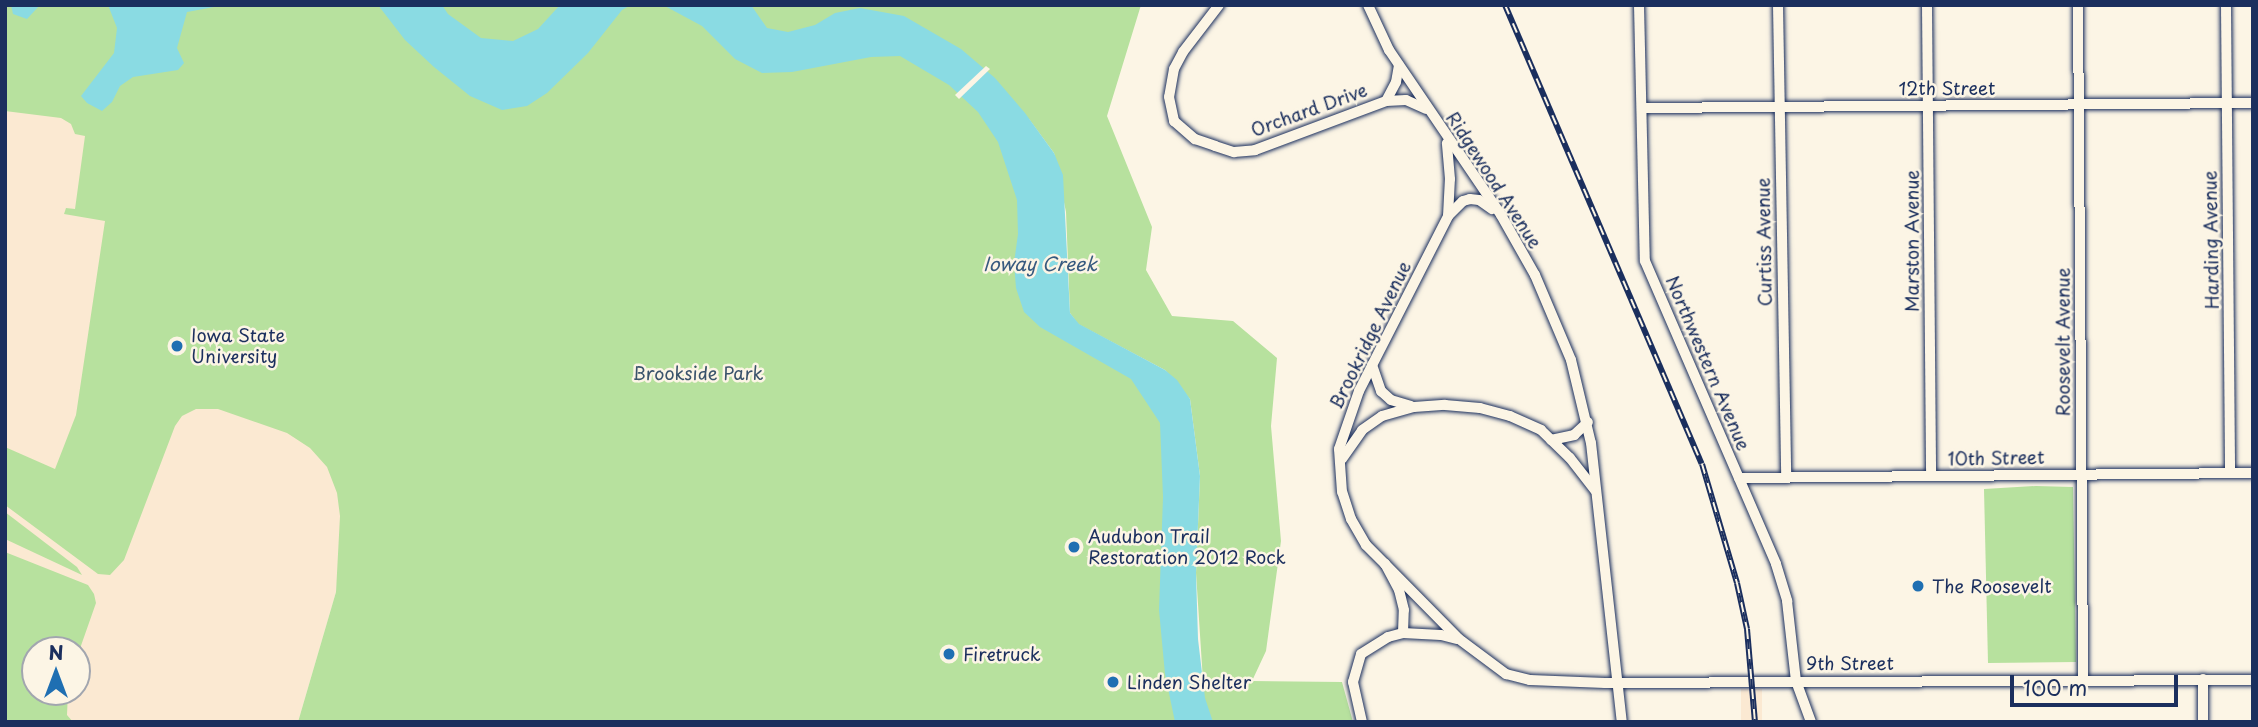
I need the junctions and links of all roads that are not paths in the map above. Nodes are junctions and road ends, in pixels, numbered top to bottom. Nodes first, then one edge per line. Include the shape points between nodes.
1 (1219, 5) edge
2 (1368, 5) edge
3 (1639, 5) edge
4 (1778, 5) edge
5 (1927, 5) edge
6 (2078, 5) edge
7 (2226, 5) edge
8 (1399, 65) junction
9 (1386, 101) junction
10 (2227, 103) junction
11 (2253, 103) edge
12 (2078, 104) junction
13 (1928, 106) junction
14 (1642, 107) junction
15 (1780, 107) junction
16 (1427, 109) junction
17 (1447, 140) junction
18 (1501, 215) junction
19 (1448, 216) junction
20 (1373, 365) junction
21 (1414, 407) junction
22 (1588, 422) junction
23 (1551, 440) junction
24 (1339, 465) junction
25 (2253, 473) edge
26 (2230, 474) junction
27 (2081, 475) junction
28 (1931, 477) junction
29 (1739, 478) junction
30 (1786, 478) junction
31 (1595, 490) junction
32 (1385, 564) junction
33 (1403, 633) junction
34 (1459, 639) junction
35 (2083, 679) junction
36 (2203, 679) junction
37 (2253, 680) edge
38 (1796, 681) junction
39 (1618, 683) junction
40 (1362, 722) edge
41 (1622, 722) edge
42 (1811, 722) edge
43 (2203, 722) edge

1 - 9 street, Orchard Drive via 1183,52 1171,82 1174,121 1195,139 1234,152 1255,150
2 - 8 street, Ridgewood Avenue
3 - 14 street, Northwestern Avenue
4 - 15 street, Curtiss Avenue
5 - 13 street, Marston Avenue
6 - 12 street, Roosevelt Avenue
7 - 10 street, Harding Avenue
8 - 9 street, Orchard Drive
8 - 16 street, Ridgewood Avenue
9 - 16 street, Orchard Drive via 1406,100
10 - 11 street, 12th Street
10 - 12 street, 12th Street
10 - 26 street, Harding Avenue
12 - 13 street, 12th Street
12 - 27 street, Roosevelt Avenue
13 - 15 street, 12th Street
13 - 28 street, Marston Avenue
14 - 15 street, 12th Street
14 - 29 street, Northwestern Avenue via 1646,261
15 - 30 street, Curtiss Avenue
16 - 17 street, Ridgewood Avenue
17 - 18 street, Ridgewood Avenue
17 - 19 street, Brookridge Avenue
18 - 19 street via 1479,200 1470,200
18 - 22 street, Ridgewood Avenue via 1555,317
19 - 20 street, Brookridge Avenue
20 - 21 street via 1381,391 1391,400
20 - 24 street, Brookridge Avenue via 1347,419
21 - 23 street via 1480,408 1510,416 1541,430
21 - 24 street via 1381,416 1362,430
22 - 23 street via 1574,435
22 - 31 street, Ridgewood Avenue
23 - 31 street
24 - 32 street, Brookridge Avenue via 1351,519 1366,545
25 - 26 street, 10th Street
26 - 27 street, 10th Street
27 - 28 street, 10th Street
27 - 35 street, Roosevelt Avenue
28 - 30 street, 10th Street
29 - 30 street, 10th Street
29 - 38 street, Northwestern Avenue via 1787,601
31 - 39 street, Ridgewood Avenue
32 - 33 street, Brookridge Avenue via 1399,590
32 - 34 street, 9th Street
33 - 34 street, 9th Street
33 - 40 street via 1361,654 1353,682
34 - 39 street, 9th Street via 1506,674 1530,680
35 - 36 street, 9th Street
35 - 38 street, 9th Street
36 - 37 street, 9th Street
36 - 43 street
38 - 39 street, 9th Street
38 - 42 street, Northwestern Avenue
39 - 41 street, Ridgewood Avenue

